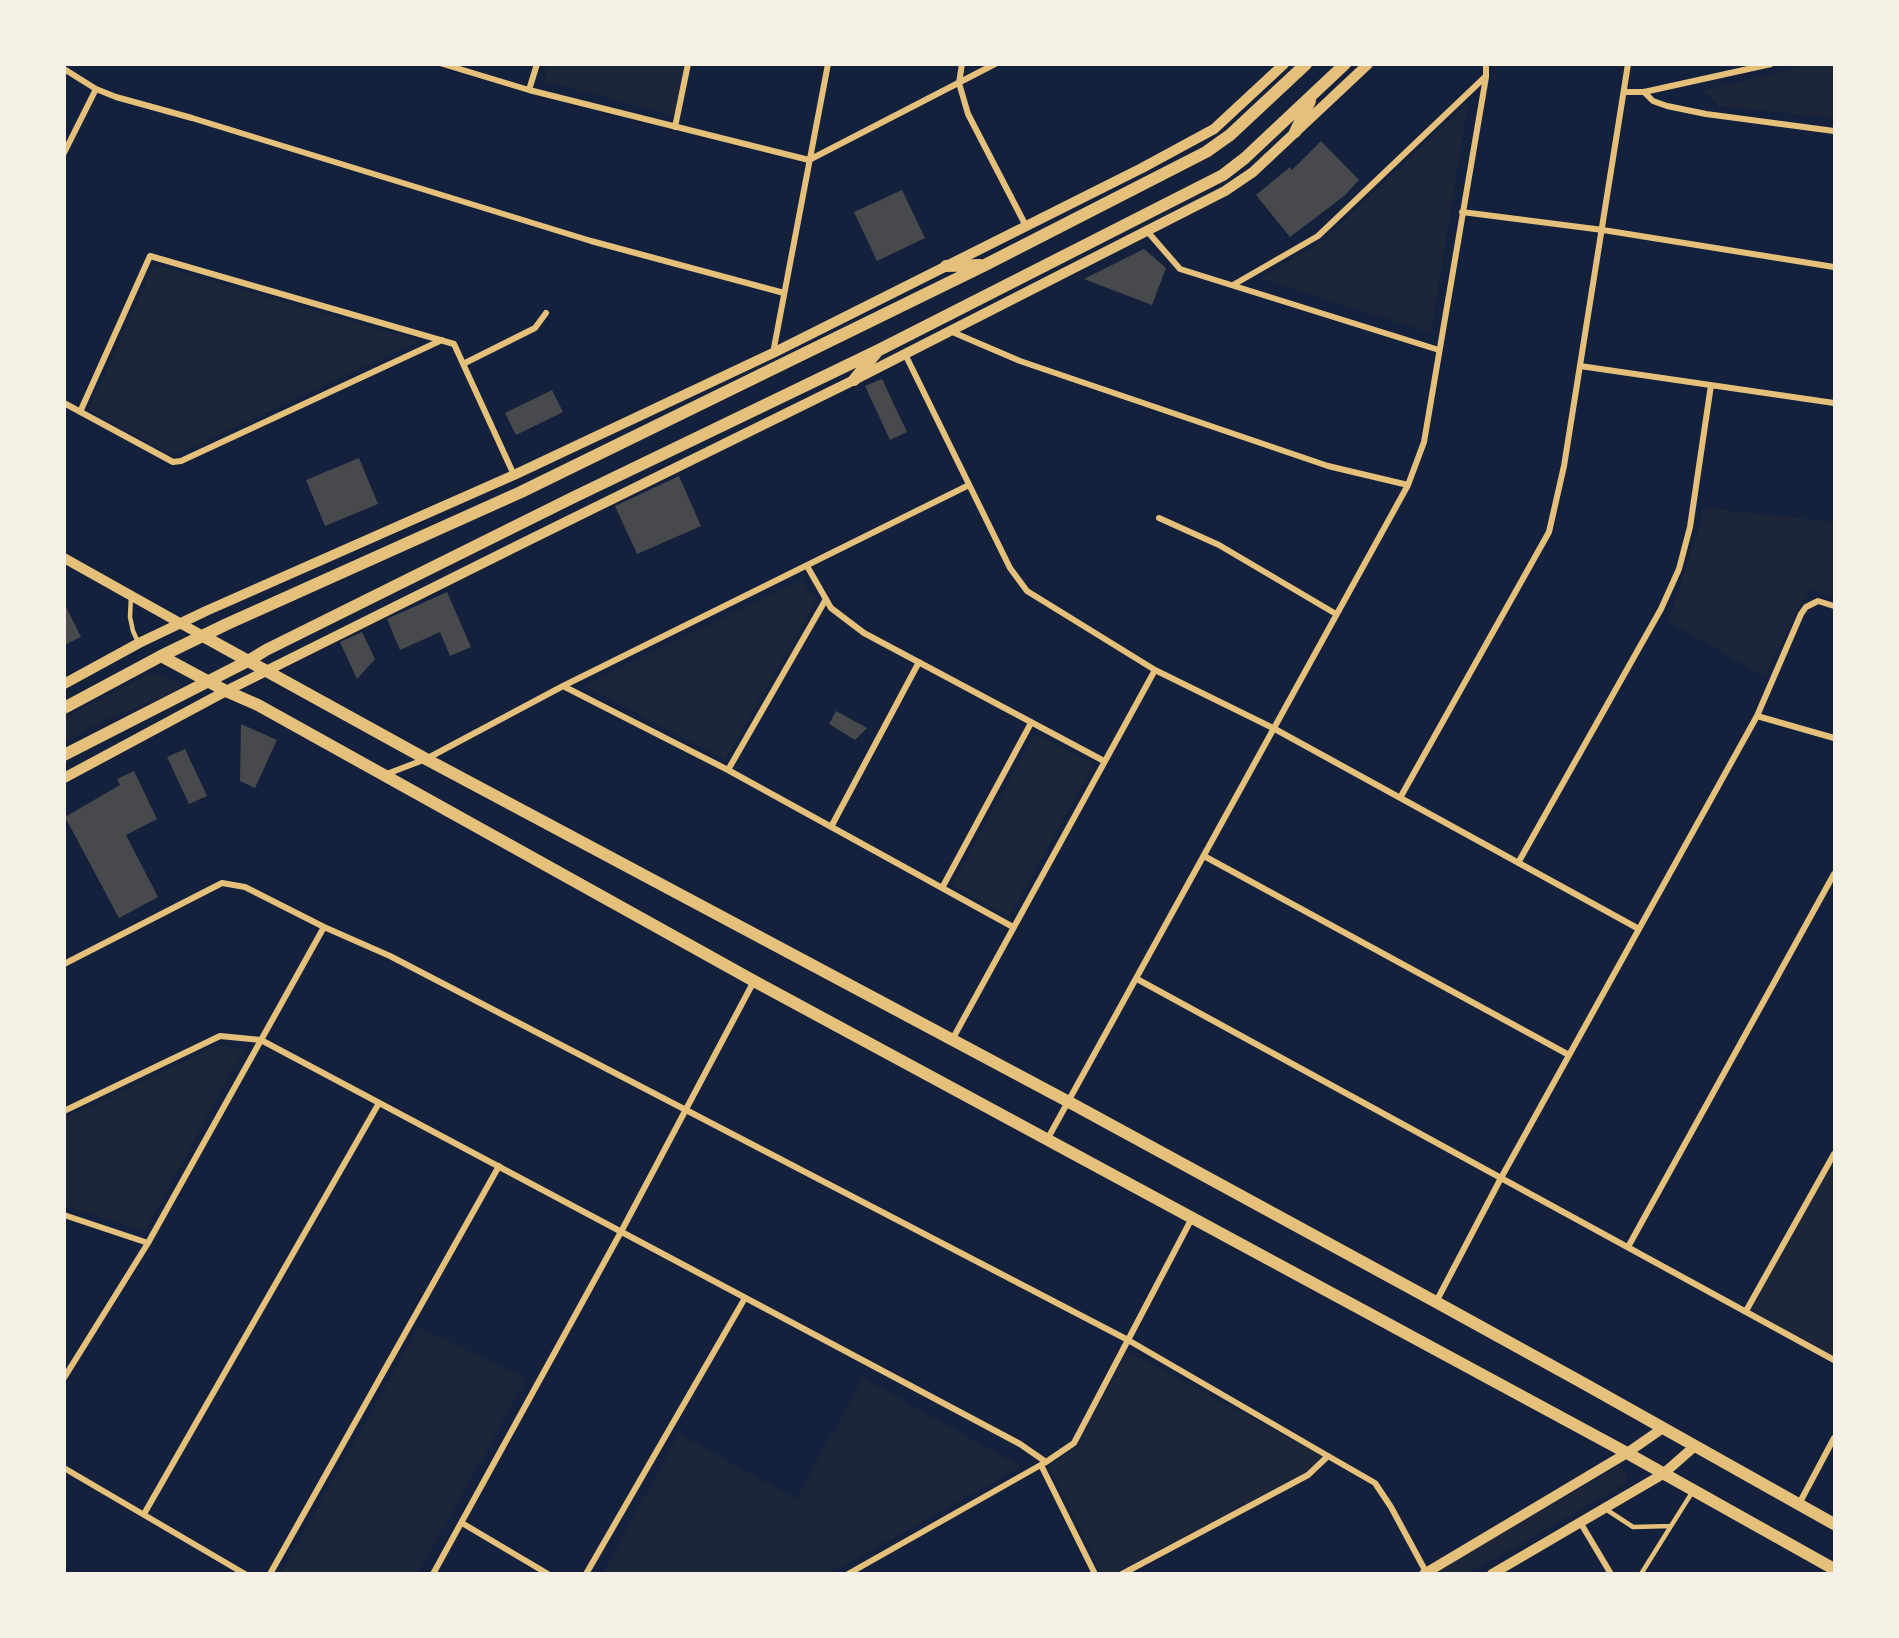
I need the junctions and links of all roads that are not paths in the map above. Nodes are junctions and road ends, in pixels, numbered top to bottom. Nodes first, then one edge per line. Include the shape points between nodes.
1 (442, 64) edge
2 (537, 64) edge
3 (688, 64) edge
4 (828, 64) edge
5 (962, 64) edge
6 (995, 64) edge
7 (1284, 64) edge
8 (1306, 64) edge
9 (1345, 64) edge
10 (1368, 64) edge
11 (1486, 64) edge
12 (1628, 64) edge
13 (1771, 64) edge
14 (64, 69) edge
15 (1485, 77) junction
16 (959, 82) junction
17 (96, 89) junction
18 (529, 90) junction
19 (1625, 92) junction
20 (1644, 92) junction
21 (1313, 94) junction
22 (675, 127) junction
23 (1834, 131) edge
24 (1295, 132) junction
25 (64, 153) edge
26 (809, 160) junction
27 (1462, 212) junction
28 (1026, 226) junction
29 (1603, 230) junction
30 (1147, 231) junction
31 (985, 265) junction
32 (946, 266) junction
33 (1834, 267) edge
34 (1233, 285) junction
35 (784, 293) junction
36 (546, 313) dead end
37 (950, 331) junction
38 (442, 340) junction
39 (879, 350) junction
40 (1439, 350) junction
41 (773, 352) junction
42 (905, 354) junction
43 (463, 364) junction
44 (1580, 366) junction
45 (854, 380) junction
46 (1711, 385) junction
47 (64, 403) edge
48 (1834, 403) edge
49 (80, 412) junction
50 (514, 476) junction
51 (969, 485) junction
52 (1408, 485) junction
53 (1160, 518) dead end
54 (64, 558) edge
55 (807, 566) junction
56 (131, 596) junction
57 (826, 599) junction
58 (1834, 606) edge
59 (1336, 614) junction
60 (180, 624) junction
61 (203, 636) junction
62 (139, 644) junction
63 (161, 656) junction
64 (248, 662) junction
65 (918, 662) junction
66 (1155, 670) junction
67 (266, 671) junction
68 (207, 681) junction
69 (64, 684) edge
70 (562, 686) junction
71 (226, 691) junction
72 (64, 708) edge
73 (1757, 716) junction
74 (1031, 723) junction
75 (1273, 728) junction
76 (1834, 738) edge
77 (64, 755) edge
78 (426, 759) junction
79 (1104, 761) junction
80 (728, 770) junction
81 (383, 776) junction
82 (64, 778) edge
83 (1400, 798) junction
84 (831, 826) junction
85 (1204, 856) junction
86 (1518, 863) junction
87 (1834, 874) edge
88 (942, 888) junction
89 (324, 927) junction
90 (1013, 927) junction
91 (1639, 929) junction
92 (64, 964) edge
93 (1137, 979) junction
94 (754, 981) junction
95 (261, 1040) junction
96 (951, 1040) junction
97 (1569, 1055) junction
98 (1069, 1102) junction
99 (380, 1103) junction
100 (64, 1111) edge
101 (686, 1111) junction
102 (1048, 1138) junction
103 (1834, 1154) edge
104 (499, 1166) junction
105 (1501, 1178) junction
106 (64, 1215) edge
107 (1193, 1217) junction
108 (622, 1230) junction
109 (148, 1243) junction
110 (1628, 1247) junction
111 (745, 1298) junction
112 (1436, 1302) junction
113 (1746, 1311) junction
114 (1128, 1340) junction
115 (1834, 1359) edge
116 (64, 1378) edge
117 (1663, 1428) junction
118 (1834, 1438) edge
119 (1695, 1446) junction
120 (1628, 1453) junction
121 (1328, 1456) junction
122 (1044, 1464) junction
123 (64, 1468) edge
124 (1663, 1474) junction
125 (1694, 1491) junction
126 (1799, 1504) junction
127 (1604, 1508) junction
128 (144, 1514) junction
129 (1580, 1522) junction
130 (462, 1523) junction
131 (1834, 1524) edge
132 (1671, 1526) junction
133 (1834, 1569) edge
134 (1425, 1573) edge
135 (245, 1574) edge
136 (270, 1574) edge
137 (433, 1574) edge
138 (548, 1574) edge
139 (586, 1574) edge
140 (848, 1574) edge
141 (1095, 1574) edge
142 (1122, 1574) edge
143 (1492, 1574) edge
144 (1611, 1574) edge
145 (1641, 1574) edge

1 - 18 street
2 - 18 street
3 - 22 street
4 - 26 street
5 - 16 street
6 - 16 street
7 - 28 street via 1205,135
8 - 31 main road via 1214,147
9 - 21 main road
10 - 24 street
11 - 15 street
12 - 19 street
13 - 20 street
14 - 17 street
15 - 27 street
15 - 34 street via 1318,236
16 - 26 street
16 - 28 street via 968,114
17 - 25 street
17 - 35 street via 591,241
18 - 22 street
19 - 20 street
19 - 29 street
20 - 23 street via 1653,101 1667,106
21 - 24 main road
21 - 39 main road via 1223,175
22 - 26 street
24 - 30 street via 1235,185
26 - 35 street
27 - 29 street
27 - 40 street
28 - 32 street
29 - 33 street
29 - 44 street
30 - 34 street via 1180,269
30 - 37 street
31 - 32 main road
31 - 61 main road via 521,492
32 - 41 street
34 - 40 street
35 - 41 street
36 - 43 street via 536,328
37 - 42 street
37 - 52 street via 1020,361 1328,466
38 - 43 street via 454,344
38 - 49 street via 181,461 173,462
38 - 49 street via 150,256
39 - 45 main road
39 - 64 main road via 572,498
40 - 52 street via 1424,442
41 - 50 street
42 - 45 street
42 - 51 street
43 - 50 street
44 - 46 street
44 - 83 street via 1549,532
45 - 67 street
46 - 48 street
46 - 86 street via 1690,527 1679,569 1661,609
47 - 49 street
50 - 60 street
51 - 55 street
51 - 66 street via 1010,568 1027,591
52 - 59 street
53 - 59 street via 1219,545
54 - 56 street
55 - 57 street
55 - 70 street
56 - 60 street
56 - 62 lane via 132,631
57 - 65 street via 831,608 864,633
57 - 80 street
58 - 73 street via 1818,601 1806,607
59 - 75 street
60 - 61 street
60 - 62 street
61 - 63 main road
61 - 64 main road
62 - 69 street
63 - 68 main road
63 - 72 main road
64 - 67 main road
64 - 68 main road
65 - 74 street
65 - 84 street
66 - 75 street
66 - 79 street
67 - 71 street
67 - 78 main road
68 - 71 main road
68 - 77 main road
70 - 78 street
70 - 80 street
71 - 81 main road
71 - 82 street
73 - 76 street
73 - 91 street
74 - 79 street
74 - 88 street
75 - 83 street
75 - 85 street
78 - 81 street
78 - 96 main road
79 - 90 street
80 - 84 street
81 - 94 main road
83 - 86 street
84 - 88 street
85 - 93 street
85 - 97 street
86 - 91 street
87 - 110 street
88 - 90 street
89 - 92 street via 245,887 222,883
89 - 95 street
89 - 101 street via 390,956
90 - 96 street
91 - 97 street
93 - 98 street
93 - 105 street
94 - 101 street
94 - 102 main road
95 - 99 street
95 - 100 street via 220,1036
95 - 109 street
96 - 98 main road
97 - 105 street
98 - 102 street
98 - 112 main road
99 - 104 street
99 - 128 street
101 - 108 street
101 - 114 street
102 - 107 main road
103 - 113 street
104 - 108 street
104 - 136 street
105 - 110 street
105 - 112 street
106 - 109 street
107 - 114 street
107 - 120 main road
108 - 111 street
108 - 130 street
109 - 116 street
110 - 113 street
111 - 122 street via 1020,1444
111 - 139 street
112 - 117 main road
113 - 115 street
114 - 121 street
114 - 122 street via 1074,1443
117 - 119 main road
117 - 120 street
118 - 126 street
119 - 124 street
119 - 126 main road
120 - 124 main road
120 - 134 street
121 - 134 street via 1375,1484
121 - 142 street via 1308,1475
122 - 140 street
122 - 141 street
123 - 128 street
124 - 125 main road
124 - 127 street
125 - 132 lane
125 - 133 main road
126 - 131 main road
127 - 129 street
127 - 132 lane via 1633,1527
128 - 135 street
129 - 143 street
129 - 144 street
130 - 137 street
130 - 138 street
132 - 145 lane

